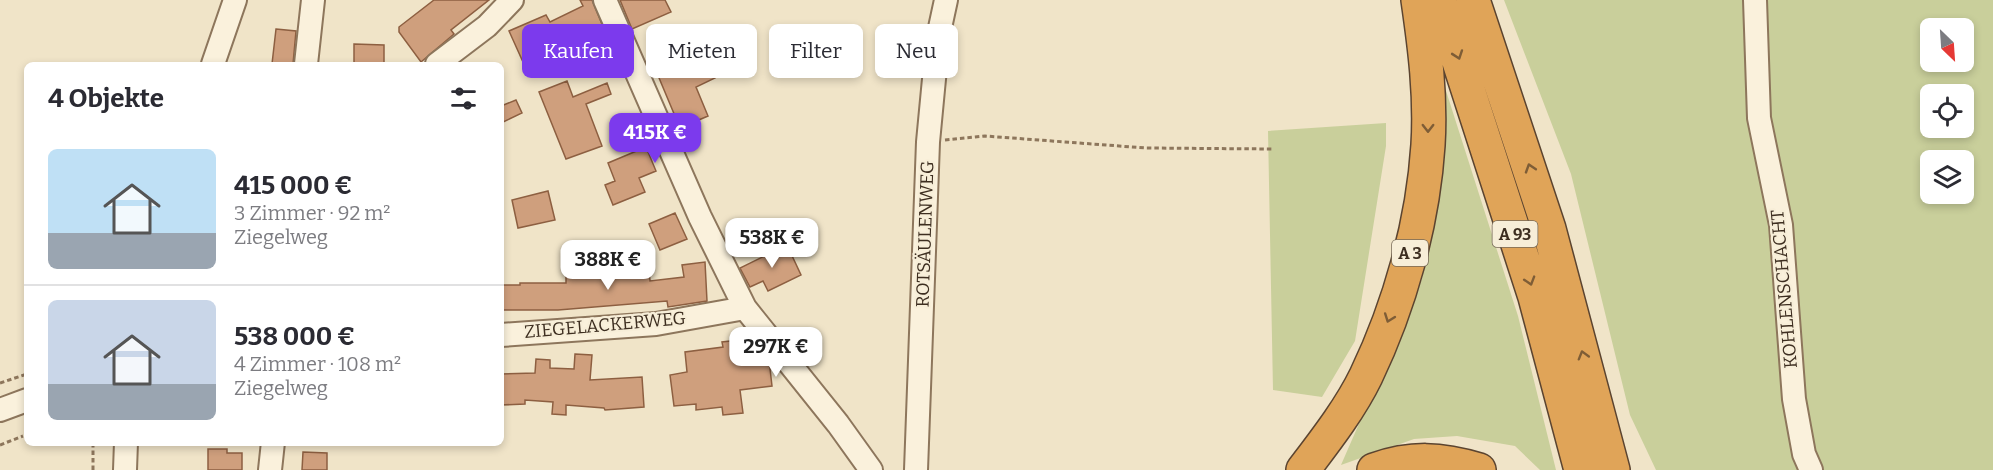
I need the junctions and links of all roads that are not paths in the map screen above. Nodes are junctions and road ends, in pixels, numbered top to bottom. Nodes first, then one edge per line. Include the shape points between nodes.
1 (235, 0) edge
2 (313, 0) edge
3 (512, 0) edge
4 (605, 0) edge
5 (946, 0) edge
6 (1418, 0) edge
7 (1439, 0) edge
8 (1473, 0) edge
9 (1755, 0) edge
10 (214, 62) edge
11 (306, 62) edge
12 (440, 62) edge
13 (745, 308) junction
14 (504, 335) edge
15 (20, 386) edge
16 (0, 410) edge
17 (1599, 412) junction
18 (126, 446) edge
19 (273, 446) edge
20 (125, 470) edge
21 (270, 470) edge
22 (871, 470) edge
23 (916, 470) edge
24 (1303, 470) edge
25 (1374, 470) edge
26 (1479, 470) edge
27 (1581, 470) edge
28 (1613, 470) edge
29 (1636, 470) edge
30 (1811, 470) edge

1 - 10 street
2 - 11 street
3 - 12 street via 487,26
4 - 13 street via 700,217
5 - 23 street, ROTSÄULENWEG via 938,37 928,142
6 -> 24 highway, A 3 via 1428,102 1428,145 1418,222 1390,318 1366,377
7 -> 27 highway, A 93 via 1535,297
17 -> 8 highway, A 93 via 1549,229
9 - 30 street, KOHLENSCHACHT via 1759,118 1781,225 1794,399 1804,454
13 - 14 street, ZIEGELACKERWEG via 656,324
13 - 22 street
15 - 16 street
17 - 28 highway, A 93
17 - 29 highway, A 93
18 - 20 street
19 - 21 street
25 - 26 highway via 1410,460 1452,461

